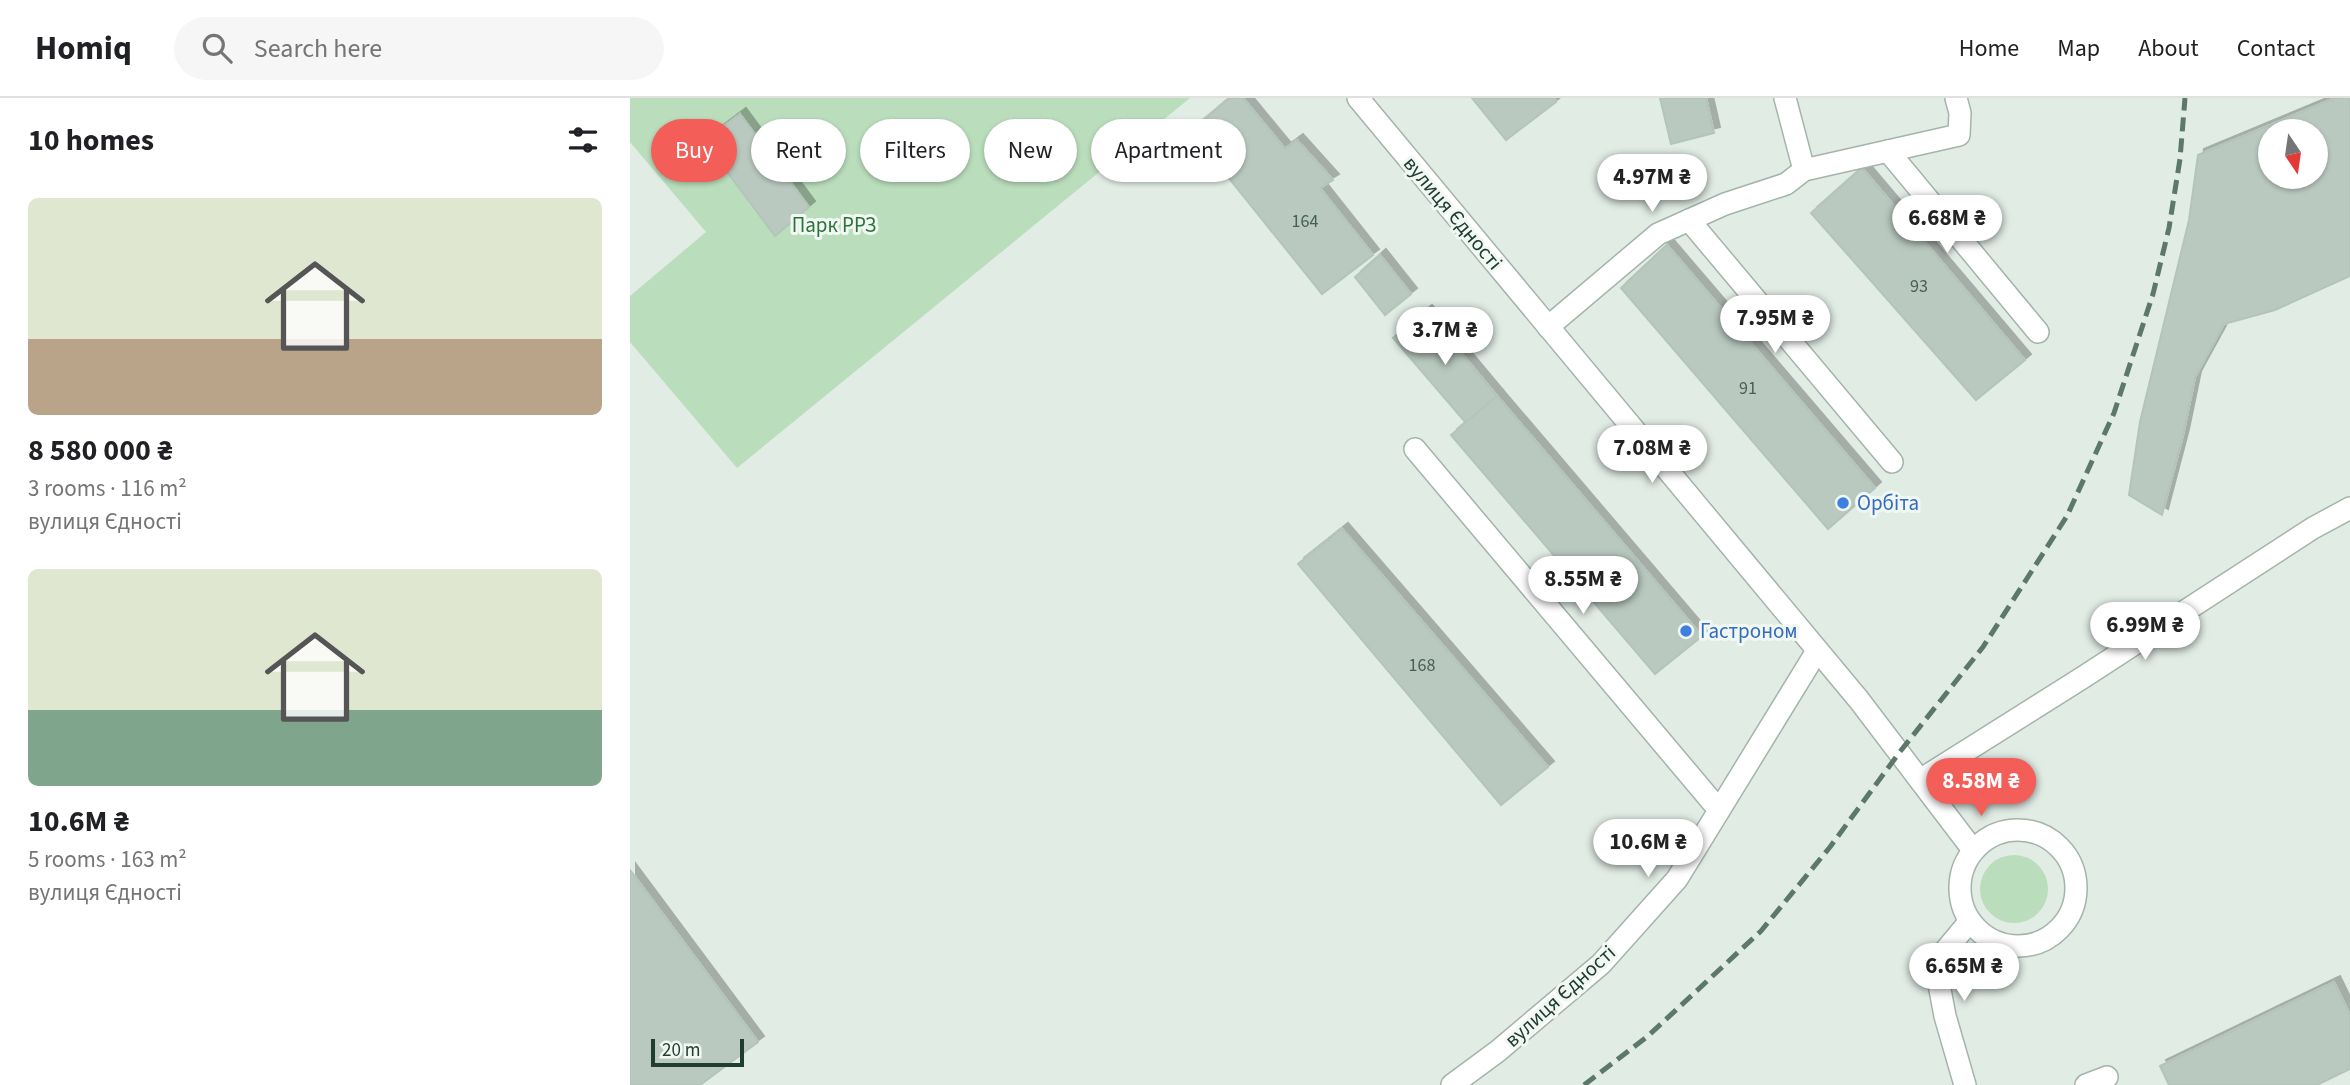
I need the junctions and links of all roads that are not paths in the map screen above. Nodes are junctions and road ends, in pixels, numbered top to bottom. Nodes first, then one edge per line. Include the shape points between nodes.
1 (1358, 98) edge
2 (1785, 98) edge
3 (1956, 98) edge
4 (1888, 151) junction
5 (1804, 170) junction
6 (1689, 220) junction
7 (1548, 327) junction
8 (2038, 332) dead end
9 (1415, 449) dead end
10 (1892, 462) dead end
11 (2350, 508) edge
12 (1817, 651) junction
13 (1920, 779) junction
14 (1719, 810) junction
15 (1973, 850) junction
16 (1970, 921) junction
17 (2107, 1077) dead end
18 (1452, 1085) edge
19 (1965, 1085) edge
20 (2086, 1085) edge

1 - 7 street, вулиця Єдності
2 - 5 street
3 - 4 street via 1959,135
4 - 5 street
4 - 8 street
5 - 6 street via 1786,184
6 - 7 street via 1658,234
6 - 10 street
7 - 12 street, вулиця Єдності
9 - 14 street
11 - 13 street
12 - 13 street, вулиця Єдності
12 - 14 street, вулиця Єдності
13 - 15 street, вулиця Єдності
14 - 18 street, вулиця Єдності via 1677,878 1601,964
15 - 16 street via 1961,873 1959,893
15 - 16 street via 2008,830 2047,836 2065,852 2075,870 2077,890 2073,910 2062,928 2034,945 2013,947 1993,941
16 - 19 street via 1935,963
17 - 20 street

